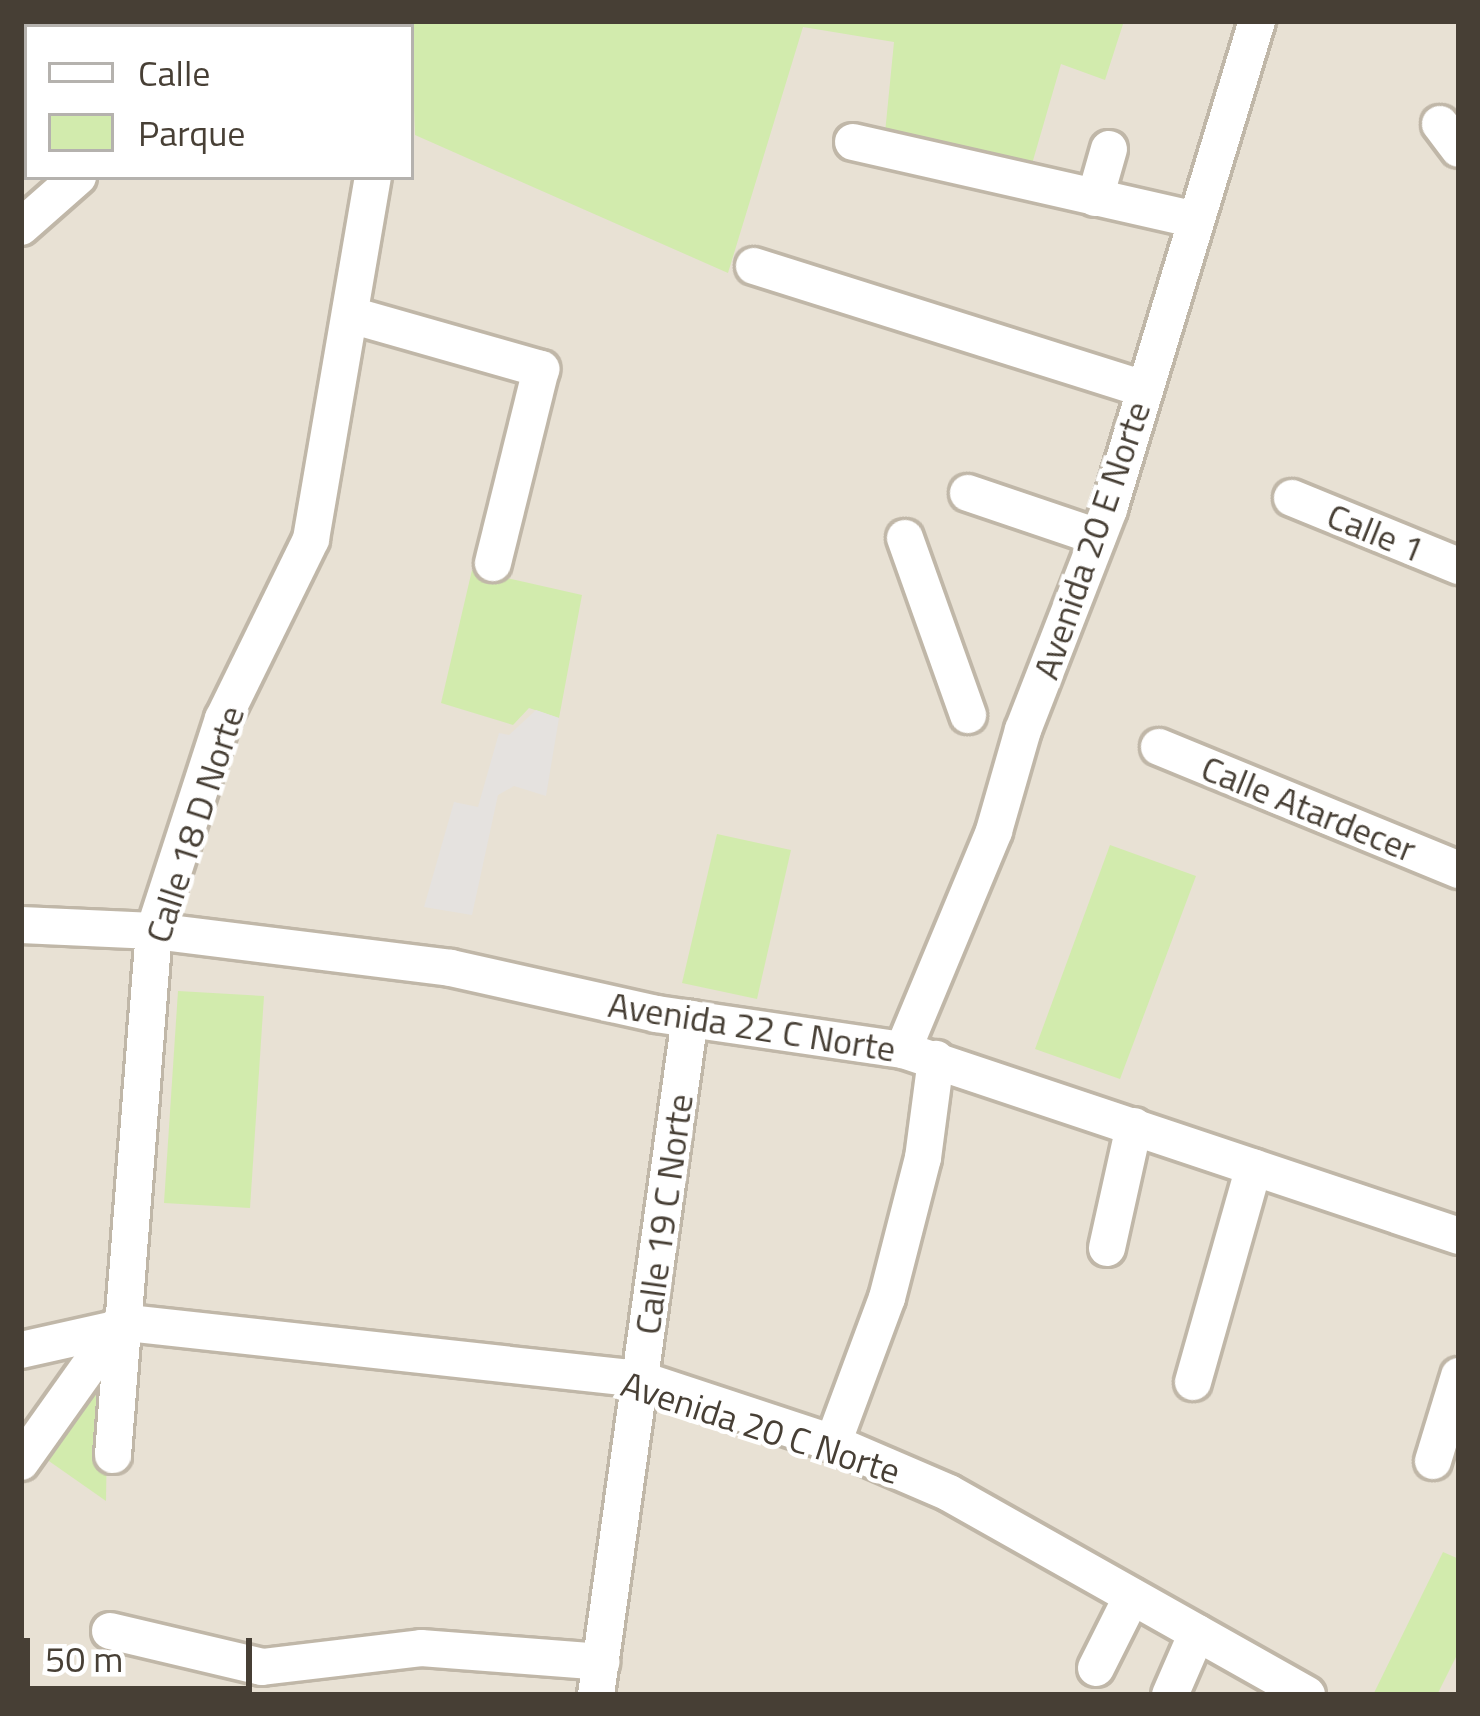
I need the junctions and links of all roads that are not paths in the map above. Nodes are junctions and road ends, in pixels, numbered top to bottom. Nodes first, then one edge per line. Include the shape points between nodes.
1 (1257, 21) edge
2 (853, 142) dead end
3 (1109, 149) dead end
4 (75, 180) edge
5 (373, 180) edge
6 (1095, 198) junction
7 (1195, 220) junction
8 (21, 227) edge
9 (754, 266) dead end
10 (351, 315) junction
11 (1144, 389) junction
12 (968, 493) dead end
13 (1292, 498) dead end
14 (1098, 537) junction
15 (905, 538) dead end
16 (493, 563) dead end
17 (1459, 566) edge
18 (968, 715) dead end
19 (1159, 747) dead end
20 (1458, 866) edge
21 (21, 925) edge
22 (154, 931) junction
23 (690, 1018) junction
24 (920, 1054) junction
25 (1134, 1126) junction
26 (1254, 1167) junction
27 (1459, 1236) edge
28 (1107, 1248) dead end
29 (118, 1324) junction
30 (21, 1350) edge
31 (1459, 1376) edge
32 (639, 1379) junction
33 (1192, 1382) dead end
34 (833, 1443) junction
35 (113, 1455) dead end
36 (1433, 1461) dead end
37 (21, 1462) edge
38 (1132, 1596) junction
39 (110, 1631) dead end
40 (1197, 1633) junction
41 (1096, 1668) dead end
42 (598, 1678) edge
43 (1170, 1695) edge
44 (1307, 1695) edge

1 - 7 street, Avenida 20 E Norte
2 - 6 street
3 - 6 street
4 - 8 street
5 - 10 street, Calle 18 D Norte
6 - 7 street
7 - 11 street, Avenida 20 E Norte
9 - 11 street
10 - 16 street via 541,369
10 - 22 street, Calle 18 D Norte via 311,539 223,718
11 - 14 street, Avenida 20 E Norte
12 - 14 street
13 - 17 street, Calle 1
14 - 24 street, Avenida 20 E Norte via 1023,730
15 - 18 street
19 - 20 street, Calle Atardecer
21 - 22 street, Avenida 22 C Norte
22 - 23 street, Avenida 22 C Norte via 451,968
22 - 29 street, Calle 18 D Norte
23 - 24 street, Avenida 22 C Norte
23 - 32 street, Calle 19 C Norte
24 - 25 street, Avenida 22 C Norte
24 - 34 street, Avenida 20 E Norte via 923,1158 887,1298
25 - 26 street, Avenida 22 C Norte
25 - 28 street
26 - 27 street, Avenida 22 C Norte
26 - 33 street
29 - 30 street, Avenida 20 C Norte
29 - 32 street, Avenida 20 C Norte
29 - 35 street
29 - 37 street, Calle 18 D Norte
31 - 36 street
32 - 34 street, Avenida 20 C Norte
32 - 42 street, Calle 19 C Norte
34 - 38 street, Avenida 20 C Norte via 949,1493
38 - 40 street, Avenida 20 C Norte
38 - 41 street
39 - 42 street via 262,1667 421,1648
40 - 43 street
40 - 44 street, Avenida 20 C Norte

